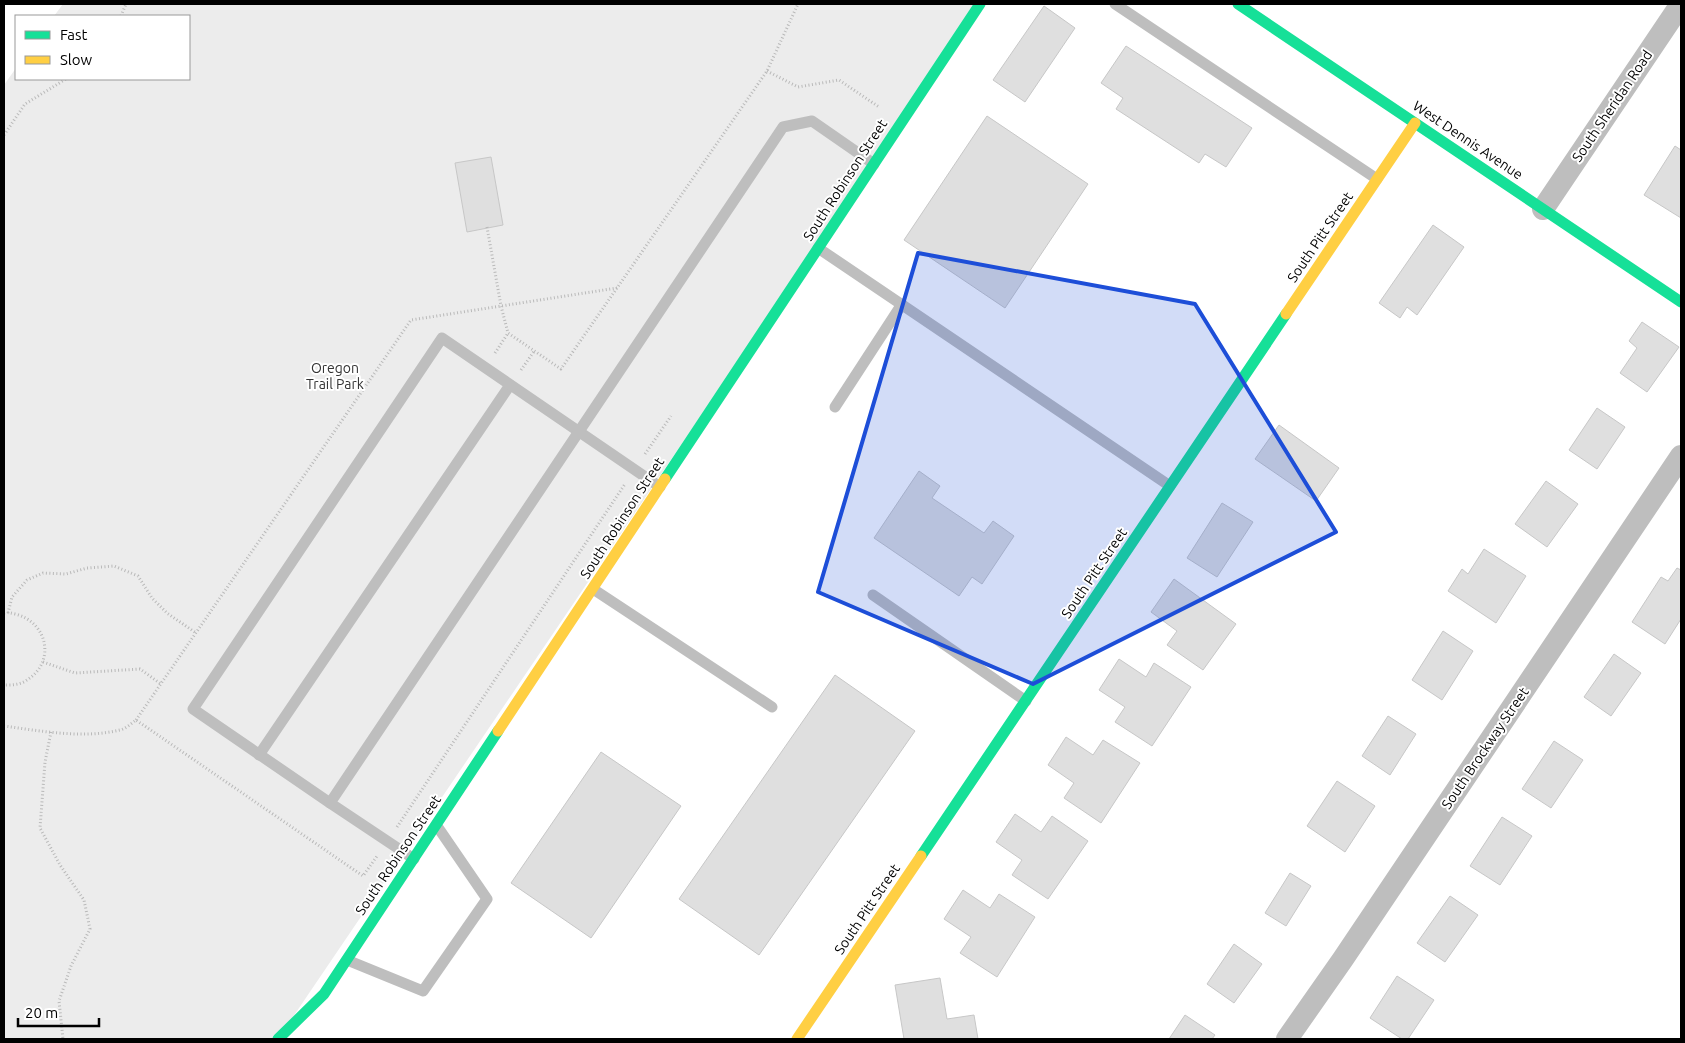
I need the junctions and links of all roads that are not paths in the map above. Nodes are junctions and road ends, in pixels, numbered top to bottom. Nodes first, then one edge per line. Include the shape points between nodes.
1 (980, 4) edge
2 (1115, 4) edge
3 (1238, 4) edge
4 (1681, 4) edge
5 (1415, 123) junction
6 (874, 164) junction
7 (1378, 179) junction
8 (1543, 209) junction
9 (818, 248) junction
10 (1681, 302) edge
11 (902, 304) junction
12 (510, 384) junction
13 (835, 407) dead end
14 (579, 431) junction
15 (1681, 456) edge
16 (1170, 486) junction
17 (660, 487) junction
18 (593, 589) junction
19 (873, 595) dead end
20 (1026, 701) junction
21 (772, 707) dead end
22 (260, 755) junction
23 (330, 802) junction
24 (436, 825) junction
25 (414, 859) junction
26 (346, 960) junction
27 (284, 1038) edge
28 (797, 1039) edge
29 (1287, 1039) edge

1 - 6 street, South Robinson Street
2 - 7 lane
3 - 5 street, West Dennis Avenue
4 - 8 street, South Sheridan Road
5 - 7 street, South Pitt Street
5 - 8 street, West Dennis Avenue
6 - 9 street, South Robinson Street
6 - 14 lane via 812,121 783,126
7 - 16 street, South Pitt Street
8 - 10 street, West Dennis Avenue
9 - 11 lane
9 - 17 street, South Robinson Street
11 - 13 lane
11 - 16 lane
12 - 14 lane
12 - 22 lane
12 - 22 lane via 442,338 436,346 193,709
14 - 17 lane
14 - 23 lane
15 - 29 street, South Brockway Street
16 - 20 street, South Pitt Street
17 - 18 street, South Robinson Street
18 - 21 lane
18 - 24 street, South Robinson Street
19 - 20 lane
20 - 28 street, South Pitt Street
22 - 23 lane
23 - 25 lane
24 - 25 street, South Robinson Street
24 - 26 lane via 488,899 423,991
25 - 26 street, South Robinson Street
26 - 27 street, South Robinson Street via 324,994

